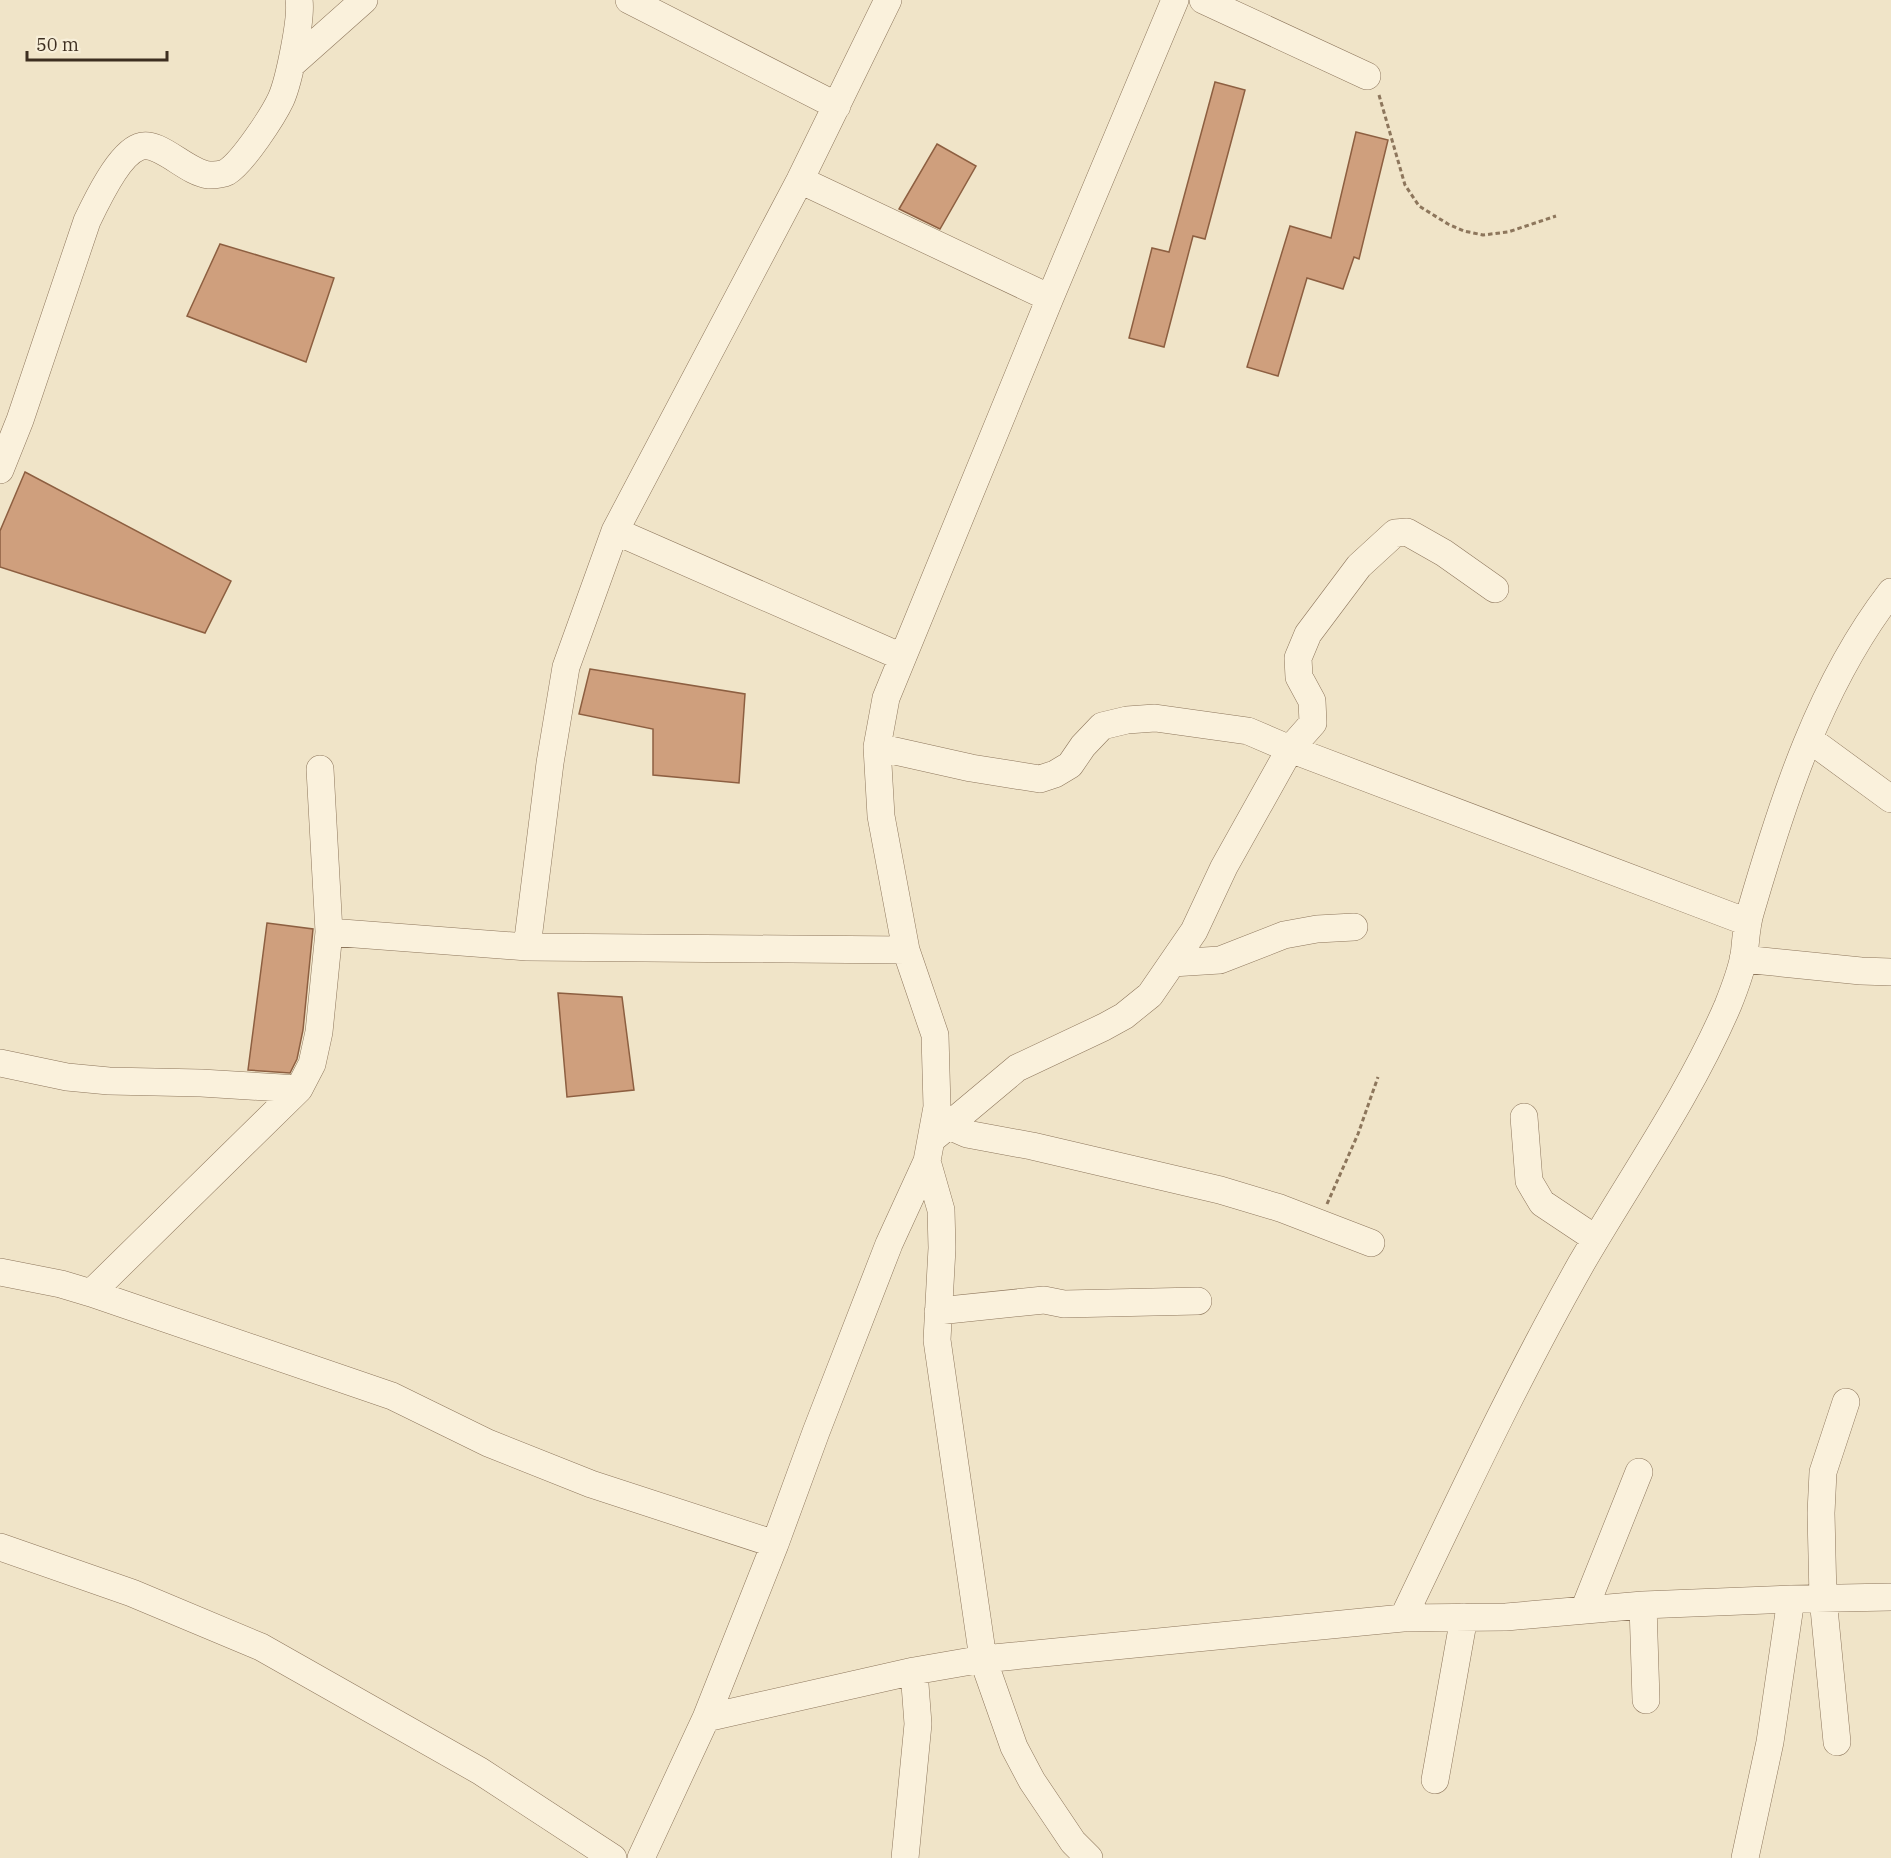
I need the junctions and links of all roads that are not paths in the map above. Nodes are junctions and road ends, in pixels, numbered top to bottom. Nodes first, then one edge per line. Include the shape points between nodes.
1 (299, 0) edge
2 (364, 0) edge
3 (629, 0) edge
4 (888, 0) edge
5 (1175, 0) edge
6 (1203, 0) edge
7 (292, 64) junction
8 (1367, 76) road end
9 (837, 106) junction
10 (800, 180) junction
11 (1050, 298) junction
12 (10, 423) edge
13 (0, 470) edge
14 (615, 531) junction
15 (1495, 589) dead end
16 (1891, 592) edge
17 (902, 657) junction
18 (1809, 739) junction
19 (877, 747) junction
20 (1290, 749) junction
21 (320, 769) dead end
22 (1891, 799) edge
23 (1747, 922) junction
24 (1354, 927) dead end
25 (329, 932) junction
26 (527, 947) junction
27 (906, 950) junction
28 (1743, 959) junction
29 (1172, 963) junction
30 (1891, 972) edge
31 (0, 1063) edge
32 (299, 1089) junction
33 (1524, 1117) dead end
34 (936, 1142) junction
35 (1596, 1239) junction
36 (1371, 1243) dead end
37 (0, 1272) edge
38 (91, 1293) junction
39 (1198, 1301) dead end
40 (938, 1311) junction
41 (1846, 1402) dead end
42 (1639, 1472) dead end
43 (775, 1544) junction
44 (0, 1547) edge
45 (1891, 1597) edge
46 (1823, 1598) junction
47 (1791, 1599) junction
48 (1643, 1605) junction
49 (1584, 1610) junction
50 (1464, 1617) junction
51 (1403, 1618) junction
52 (983, 1659) junction
53 (914, 1671) junction
54 (1646, 1700) dead end
55 (706, 1718) junction
56 (1837, 1742) dead end
57 (1436, 1780) dead end
58 (613, 1858) edge
59 (641, 1858) edge
60 (905, 1858) edge
61 (1089, 1858) edge
62 (1745, 1858) edge

1 - 7 street
2 - 7 street
3 - 9 street
4 - 9 street
5 - 11 street
6 - 8 street
7 - 12 street via 281,98 259,135 226,173 194,171 153,146 129,152 87,221
9 - 10 street
10 - 11 street
10 - 14 street
11 - 17 street
12 - 13 street
14 - 17 street
14 - 26 street via 566,667
15 - 20 street via 1407,532 1395,533 1359,566 1308,634 1298,658 1299,676 1312,701 1313,723
16 - 18 street via 1853,646
17 - 19 street via 886,698
18 - 22 street
18 - 23 street via 1773,835
19 - 20 street via 1040,779 1070,765 1102,726 1127,720 1155,718 1248,731
19 - 27 street via 881,816
20 - 23 street
20 - 29 street via 1224,867 1194,931
21 - 25 street
23 - 28 street
24 - 29 street via 1284,935 1220,960
25 - 26 street
25 - 32 street via 319,1032 312,1064
26 - 27 street
27 - 34 street via 935,1035
28 - 30 street
28 - 35 street via 1729,1003 1694,1076
29 - 34 street via 1150,995 1124,1016 1017,1068
31 - 32 street via 108,1081
32 - 38 street
33 - 35 street via 1529,1181 1542,1203
34 - 36 street via 967,1134 1032,1146 1220,1190
34 - 40 street via 942,1248
34 - 43 street via 889,1244
35 - 51 street via 1499,1418
37 - 38 street
38 - 43 street via 392,1396 497,1447 591,1484
39 - 40 street via 1064,1304 1044,1300
40 - 52 street via 937,1340
41 - 46 street via 1823,1472
42 - 49 street
43 - 55 street
44 - 58 street via 132,1593 261,1647 480,1771
45 - 46 street
46 - 47 street
46 - 56 street
47 - 48 street
47 - 62 street via 1770,1742
48 - 49 street
48 - 54 street
49 - 50 street
50 - 51 street
50 - 57 street
51 - 52 street
52 - 53 street
52 - 61 street via 1014,1747 1032,1781 1073,1842
53 - 55 street
53 - 60 street via 918,1724
55 - 59 street

